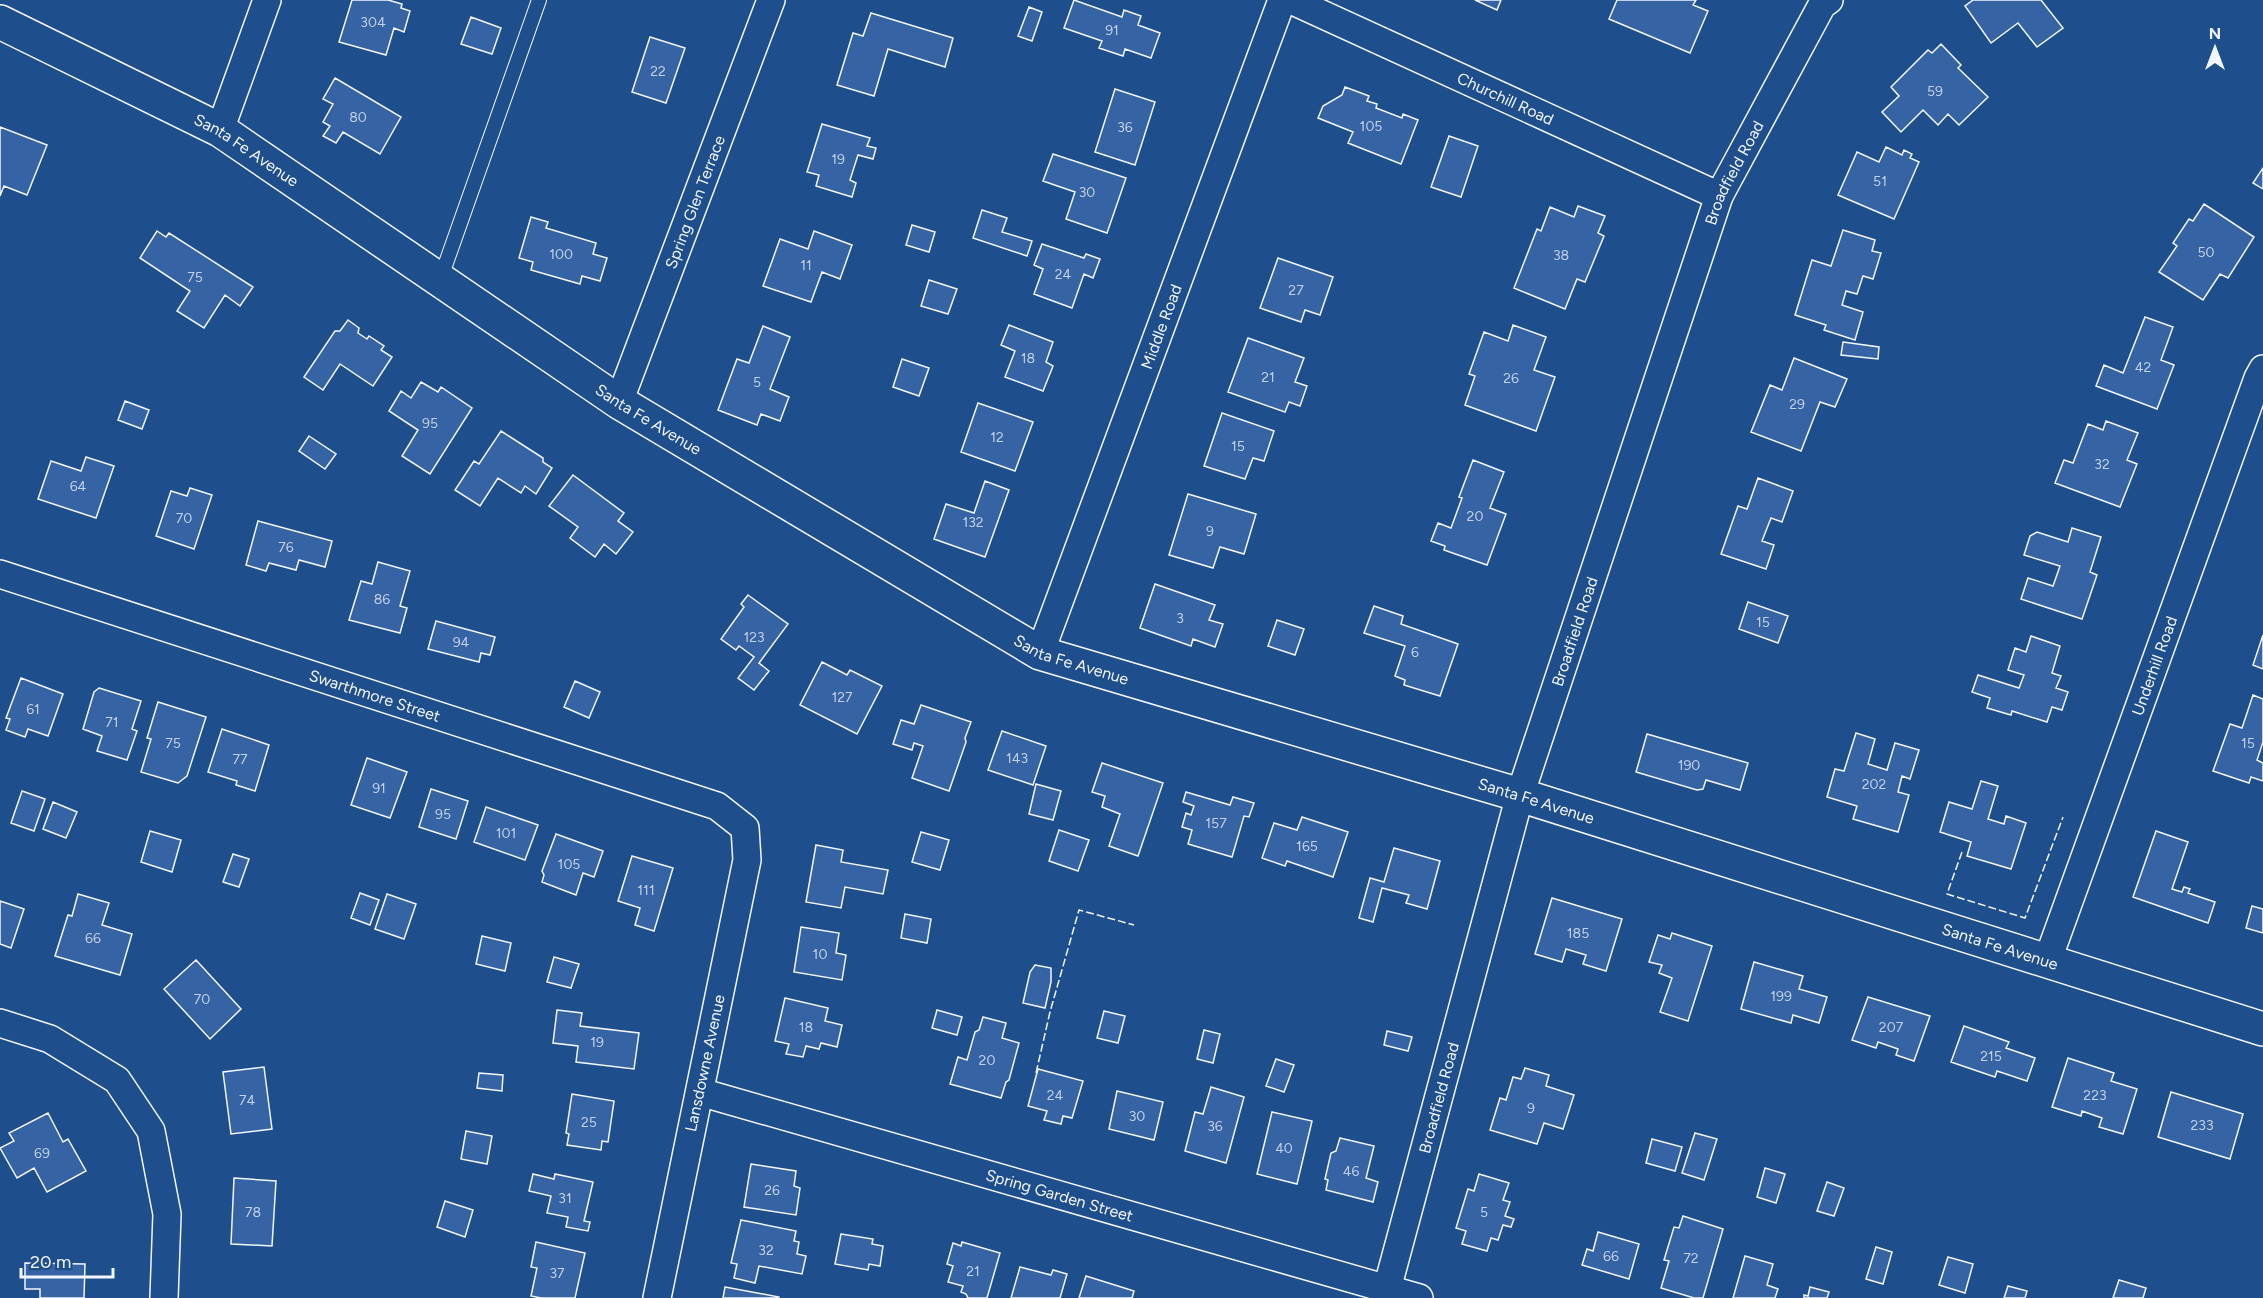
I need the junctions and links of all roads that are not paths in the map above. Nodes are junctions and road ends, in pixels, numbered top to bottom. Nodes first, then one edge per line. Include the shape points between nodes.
1 (267, 0) edge
2 (539, 0) edge
3 (771, 0) edge
4 (1282, 0) edge
5 (1291, 0) edge
6 (1829, 0) edge
7 (0, 22) edge
8 (220, 130) junction
9 (1719, 196) junction
10 (440, 280) junction
11 (2263, 369) edge
12 (619, 402) junction
13 (0, 574) edge
14 (1040, 653) junction
15 (1520, 795) junction
16 (746, 828) joint
17 (2047, 962) junction
18 (0, 1023) edge
19 (2263, 1029) edge
20 (700, 1092) junction
21 (1387, 1289) junction
22 (164, 1298) edge
23 (657, 1298) edge
24 (1419, 1298) edge

1 - 8 street
2 - 10 lane
3 - 12 street, Spring Glen Terrace
4 - 14 street, Middle Road
5 - 9 street, Churchill Road
6 - 9 street, Broadfield Road via 1822,5
7 - 8 main road, Santa Fe Avenue
8 - 10 main road, Santa Fe Avenue
9 - 15 street, Broadfield Road
10 - 12 main road, Santa Fe Avenue
11 - 17 street, Underhill Road
12 - 14 main road, Santa Fe Avenue
13 - 16 street, Swarthmore Street via 717,806
14 - 15 main road, Santa Fe Avenue
15 - 17 main road, Santa Fe Avenue
15 - 21 street, Broadfield Road
16 - 20 street, Lansdowne Avenue via 747,860
17 - 19 main road, Santa Fe Avenue
18 - 22 street via 50,1039 117,1080 151,1131 167,1214
20 - 21 street, Spring Garden Street
20 - 23 street, Lansdowne Avenue
21 - 24 street, Spring Garden Street

